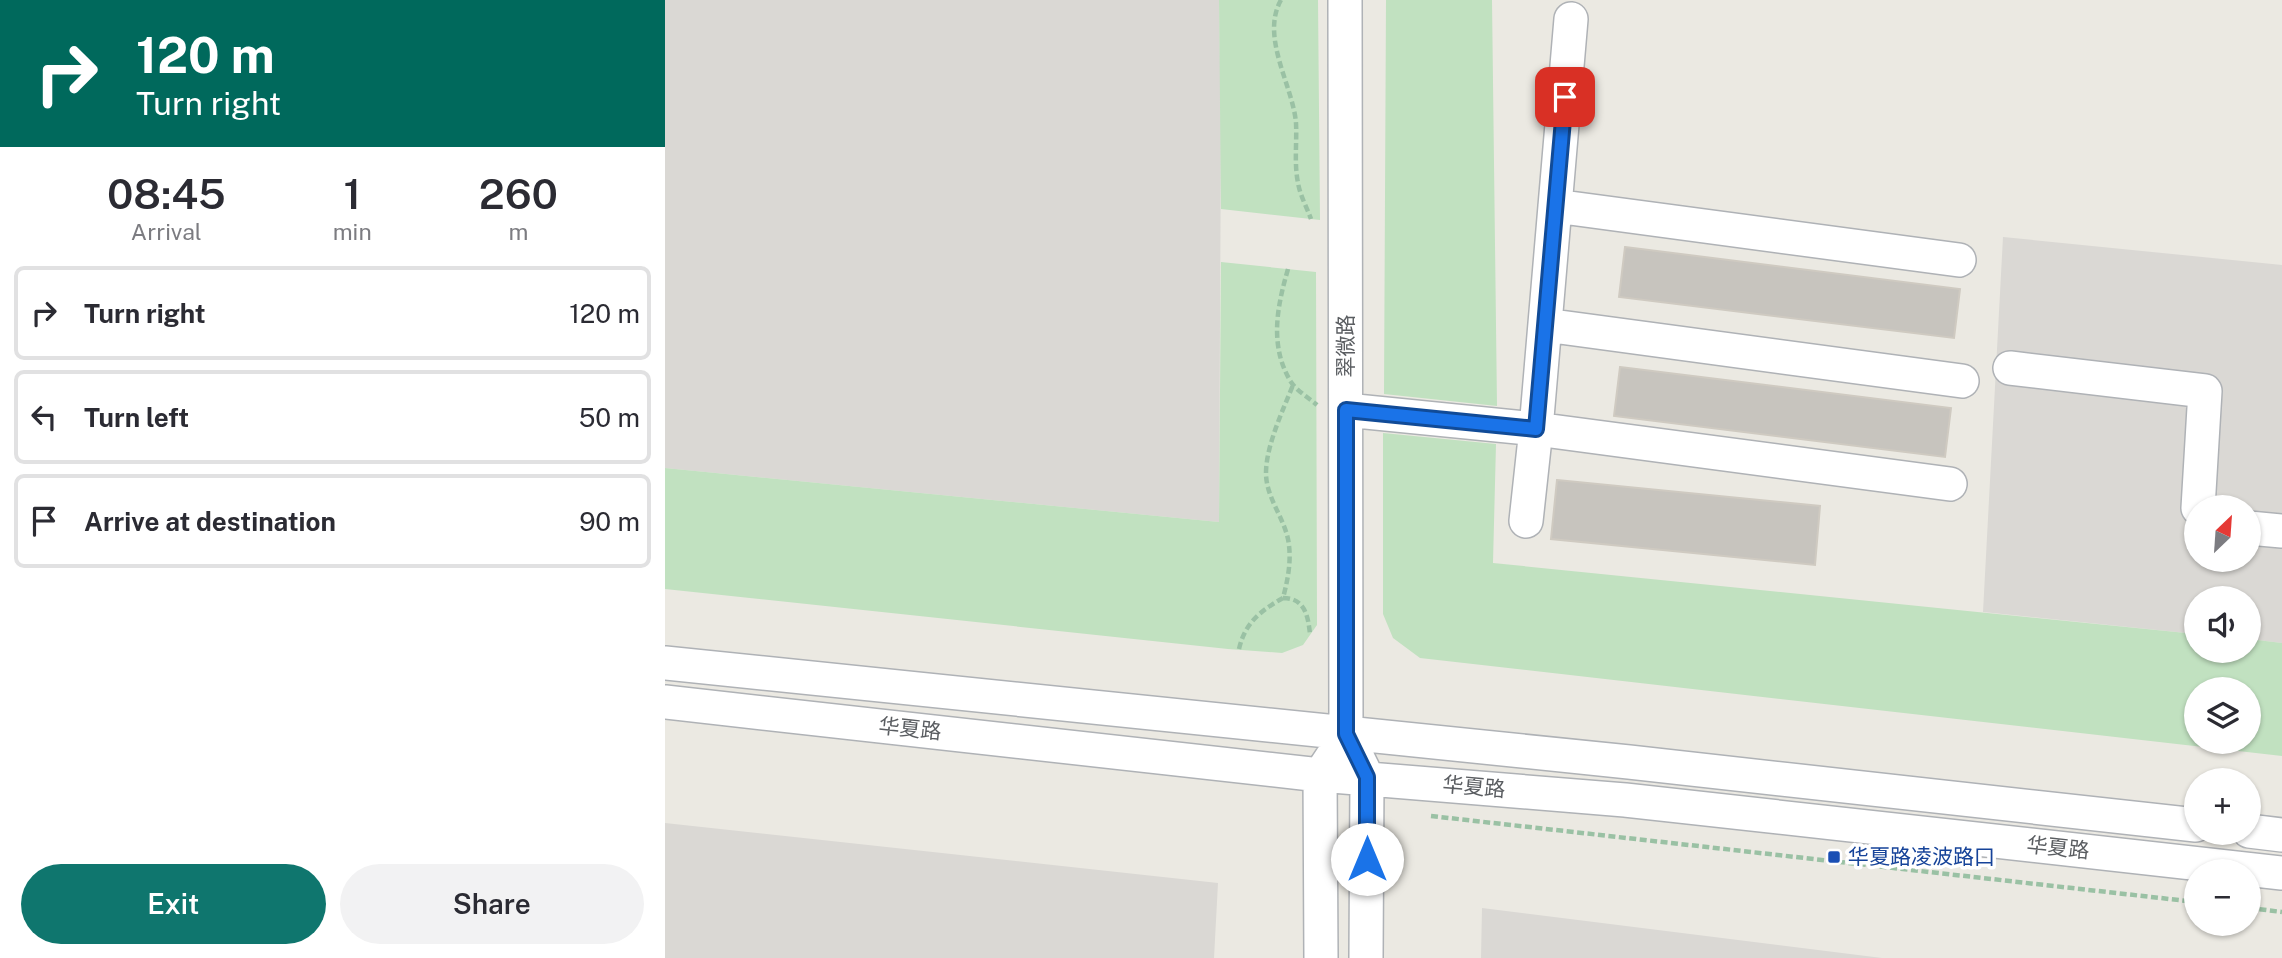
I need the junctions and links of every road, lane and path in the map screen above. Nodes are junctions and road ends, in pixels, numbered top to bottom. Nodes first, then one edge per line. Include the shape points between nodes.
1 (1281, 0) edge
2 (1345, 0) edge
3 (1571, 19) dead end
4 (1555, 206) junction
5 (1311, 219) dead end
6 (1959, 260) dead end
7 (1288, 269) dead end
8 (1545, 325) junction
9 (2010, 368) dead end
10 (1962, 381) dead end
11 (1293, 385) junction
12 (1331, 407) junction
13 (1536, 429) junction
14 (1950, 484) dead end
15 (2198, 495) edge
16 (1526, 521) dead end
17 (2261, 528) edge
18 (2282, 531) edge
19 (1283, 598) junction
20 (1310, 634) dead end
21 (1239, 649) dead end
22 (665, 663) edge
23 (665, 702) edge
24 (1346, 734) junction
25 (1320, 775) junction
26 (1367, 777) junction
27 (2184, 824) edge
28 (2261, 832) edge
29 (2282, 835) edge
30 (2282, 873) edge
31 (2261, 909) edge
32 (2282, 912) edge
33 (1321, 958) edge
34 (1366, 958) edge

1 - 5 path via 1276,53 1296,121 1298,186
2 - 12 street, 翠微路
3 - 4 street
4 - 6 street
4 - 8 street
7 - 11 path via 1276,318 1279,355
8 - 10 street
8 - 13 street
9 - 15 street via 2205,391
11 - 12 path
11 - 19 path via 1266,472 1269,493 1288,539 1289,572
12 - 13 street
12 - 24 street, 翠微路
13 - 14 street
13 - 16 street
17 - 18 street
19 - 20 path via 1301,604
19 - 21 path via 1254,617
22 - 24 street, 华夏路
23 - 25 street, 华夏路
24 - 25 street
24 - 26 street, 翠微路
24 - 27 street, 华夏路
25 - 26 street, 华夏路
25 - 33 street
26 - 30 street, 华夏路 via 1625,800
26 - 34 street, 翠微路
28 - 29 street
31 - 32 path

